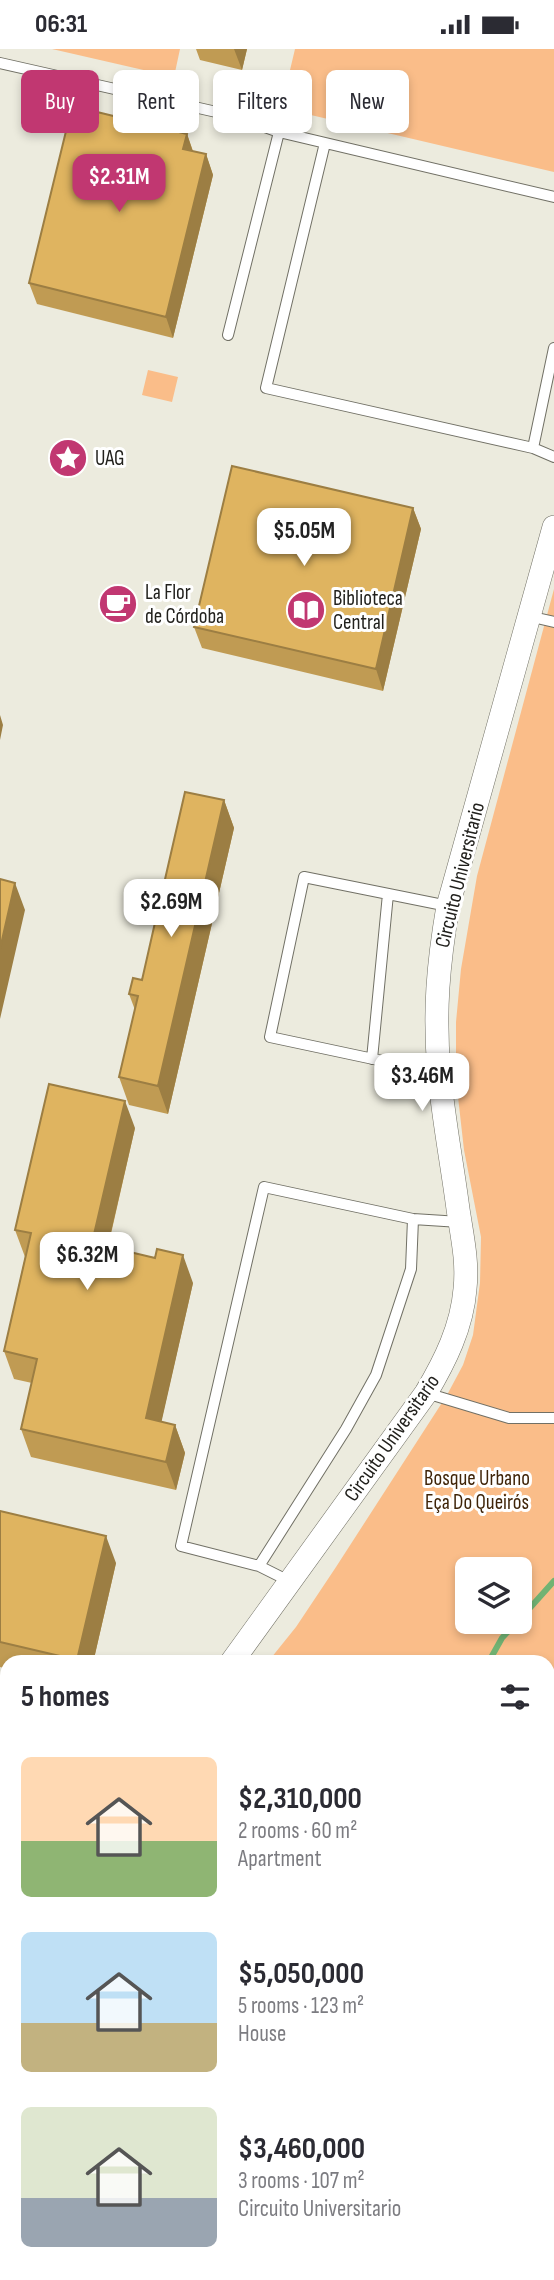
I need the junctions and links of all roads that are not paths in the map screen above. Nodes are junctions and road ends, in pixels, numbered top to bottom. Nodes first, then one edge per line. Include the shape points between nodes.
1 (0, 63) edge
2 (213, 111) edge
3 (279, 133) edge
4 (283, 133) edge
5 (325, 143) junction
6 (554, 197) edge
7 (228, 335) dead end
8 (554, 348) edge
9 (533, 448) junction
10 (554, 457) edge
11 (554, 527) edge
12 (528, 616) junction
13 (554, 622) edge
14 (388, 894) junction
15 (448, 906) junction
16 (372, 1059) junction
17 (439, 1073) junction
18 (413, 1219) junction
19 (460, 1222) junction
20 (426, 1393) junction
21 (554, 1418) edge
22 (260, 1566) junction
23 (291, 1582) junction
24 (237, 1655) edge

1 - 2 lane
3 - 7 lane
4 - 5 lane
5 - 6 lane
5 - 9 lane via 266,388
8 - 9 lane
9 - 10 lane
11 - 12 street, Circuito Universitario
12 - 13 lane
12 - 15 street, Circuito Universitario
14 - 15 lane
14 - 16 lane
14 - 16 lane via 304,877 270,1037
15 - 17 street, Circuito Universitario via 438,963
16 - 17 lane
17 - 19 street, Circuito Universitario
18 - 19 lane
18 - 22 lane via 411,1269 376,1375
18 - 22 lane via 264,1187 181,1546
19 - 20 street, Circuito Universitario via 466,1246 466,1290 445,1363
20 - 21 lane via 509,1418
20 - 23 street, Circuito Universitario
22 - 23 lane
23 - 24 street, Circuito Universitario

